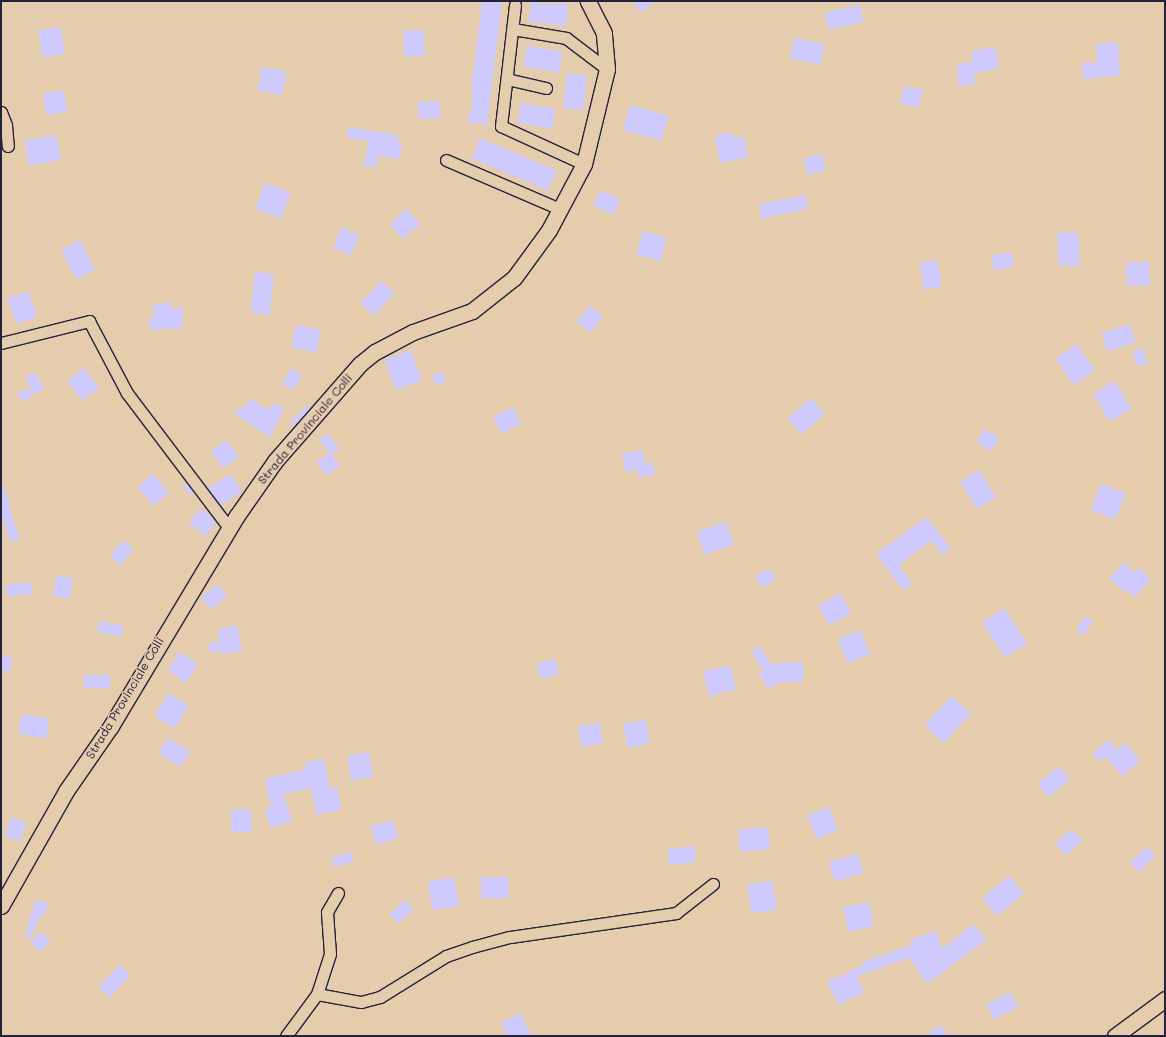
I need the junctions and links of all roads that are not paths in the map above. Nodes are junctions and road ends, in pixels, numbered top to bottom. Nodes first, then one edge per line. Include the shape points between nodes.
1 (588, 1) edge
2 (516, 5) dead end
3 (513, 29) junction
4 (607, 69) junction
5 (507, 80) junction
6 (546, 88) dead end
7 (1, 112) edge
8 (8, 146) dead end
9 (446, 160) dead end
10 (584, 164) junction
11 (560, 209) junction
12 (1, 343) edge
13 (229, 528) junction
14 (713, 884) dead end
15 (338, 893) dead end
16 (1, 906) edge
17 (317, 994) junction
18 (1165, 999) edge
19 (286, 1036) edge
20 (1115, 1036) edge

1 - 4 street, Strada Provinciale Colli via 604,32
2 - 3 street
3 - 4 street via 566,38
3 - 5 street
4 - 10 street, Strada Provinciale Colli
5 - 6 street
5 - 10 street via 501,126
7 - 8 street via 6,125
9 - 11 street
10 - 11 street, Strada Provinciale Colli
11 - 13 street, Strada Provinciale Colli via 549,230 514,278 472,311 413,332 375,352 360,364 275,461
12 - 13 street via 89,321 127,393
13 - 16 street, Strada Provinciale Colli via 111,726 66,791
14 - 17 street via 676,913 510,937 466,949 446,956 373,999 361,1002
15 - 17 street via 327,912 330,954
17 - 19 street
18 - 20 street

